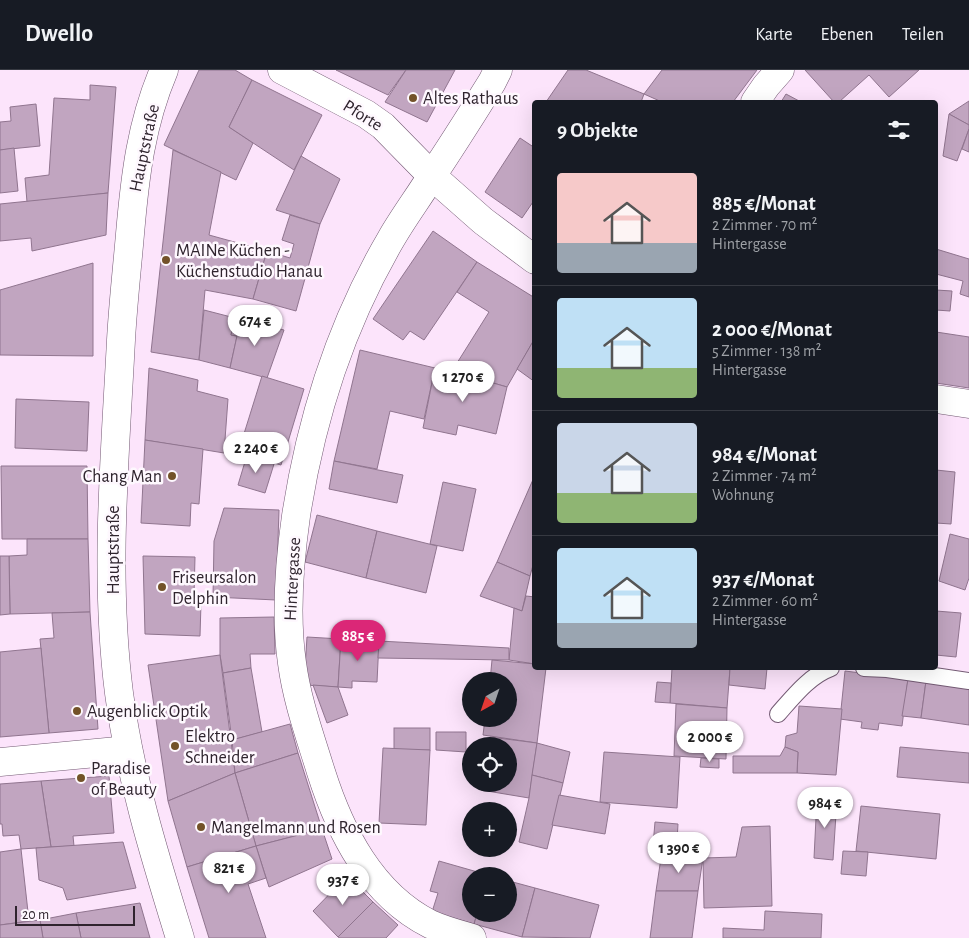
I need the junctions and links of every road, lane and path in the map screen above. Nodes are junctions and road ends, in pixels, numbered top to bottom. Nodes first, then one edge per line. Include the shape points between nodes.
1 (164, 70) edge
2 (282, 70) edge
3 (498, 70) edge
4 (780, 70) edge
5 (756, 100) edge
6 (432, 176) junction
7 (532, 258) edge
8 (938, 399) edge
9 (969, 404) edge
10 (825, 670) edge
11 (894, 670) edge
12 (969, 681) edge
13 (778, 714) dead end
14 (128, 750) junction
15 (0, 762) edge
16 (180, 938) edge
17 (472, 938) edge

1 - 14 street, Hauptstraße via 148,112 135,173 112,505 114,620 119,692
2 - 6 street, Pforte via 383,126
3 - 6 street, Hintergasse
4 - 5 street
6 - 7 street, Pforte via 483,221
6 - 17 street, Hintergasse via 391,238 362,294 321,397 307,455 291,551 289,629 292,663 303,715 330,799 361,862 411,912 430,924
8 - 9 street
10 - 13 lane
11 - 12 lane
14 - 15 street
14 - 16 street, Hauptstraße via 140,804

